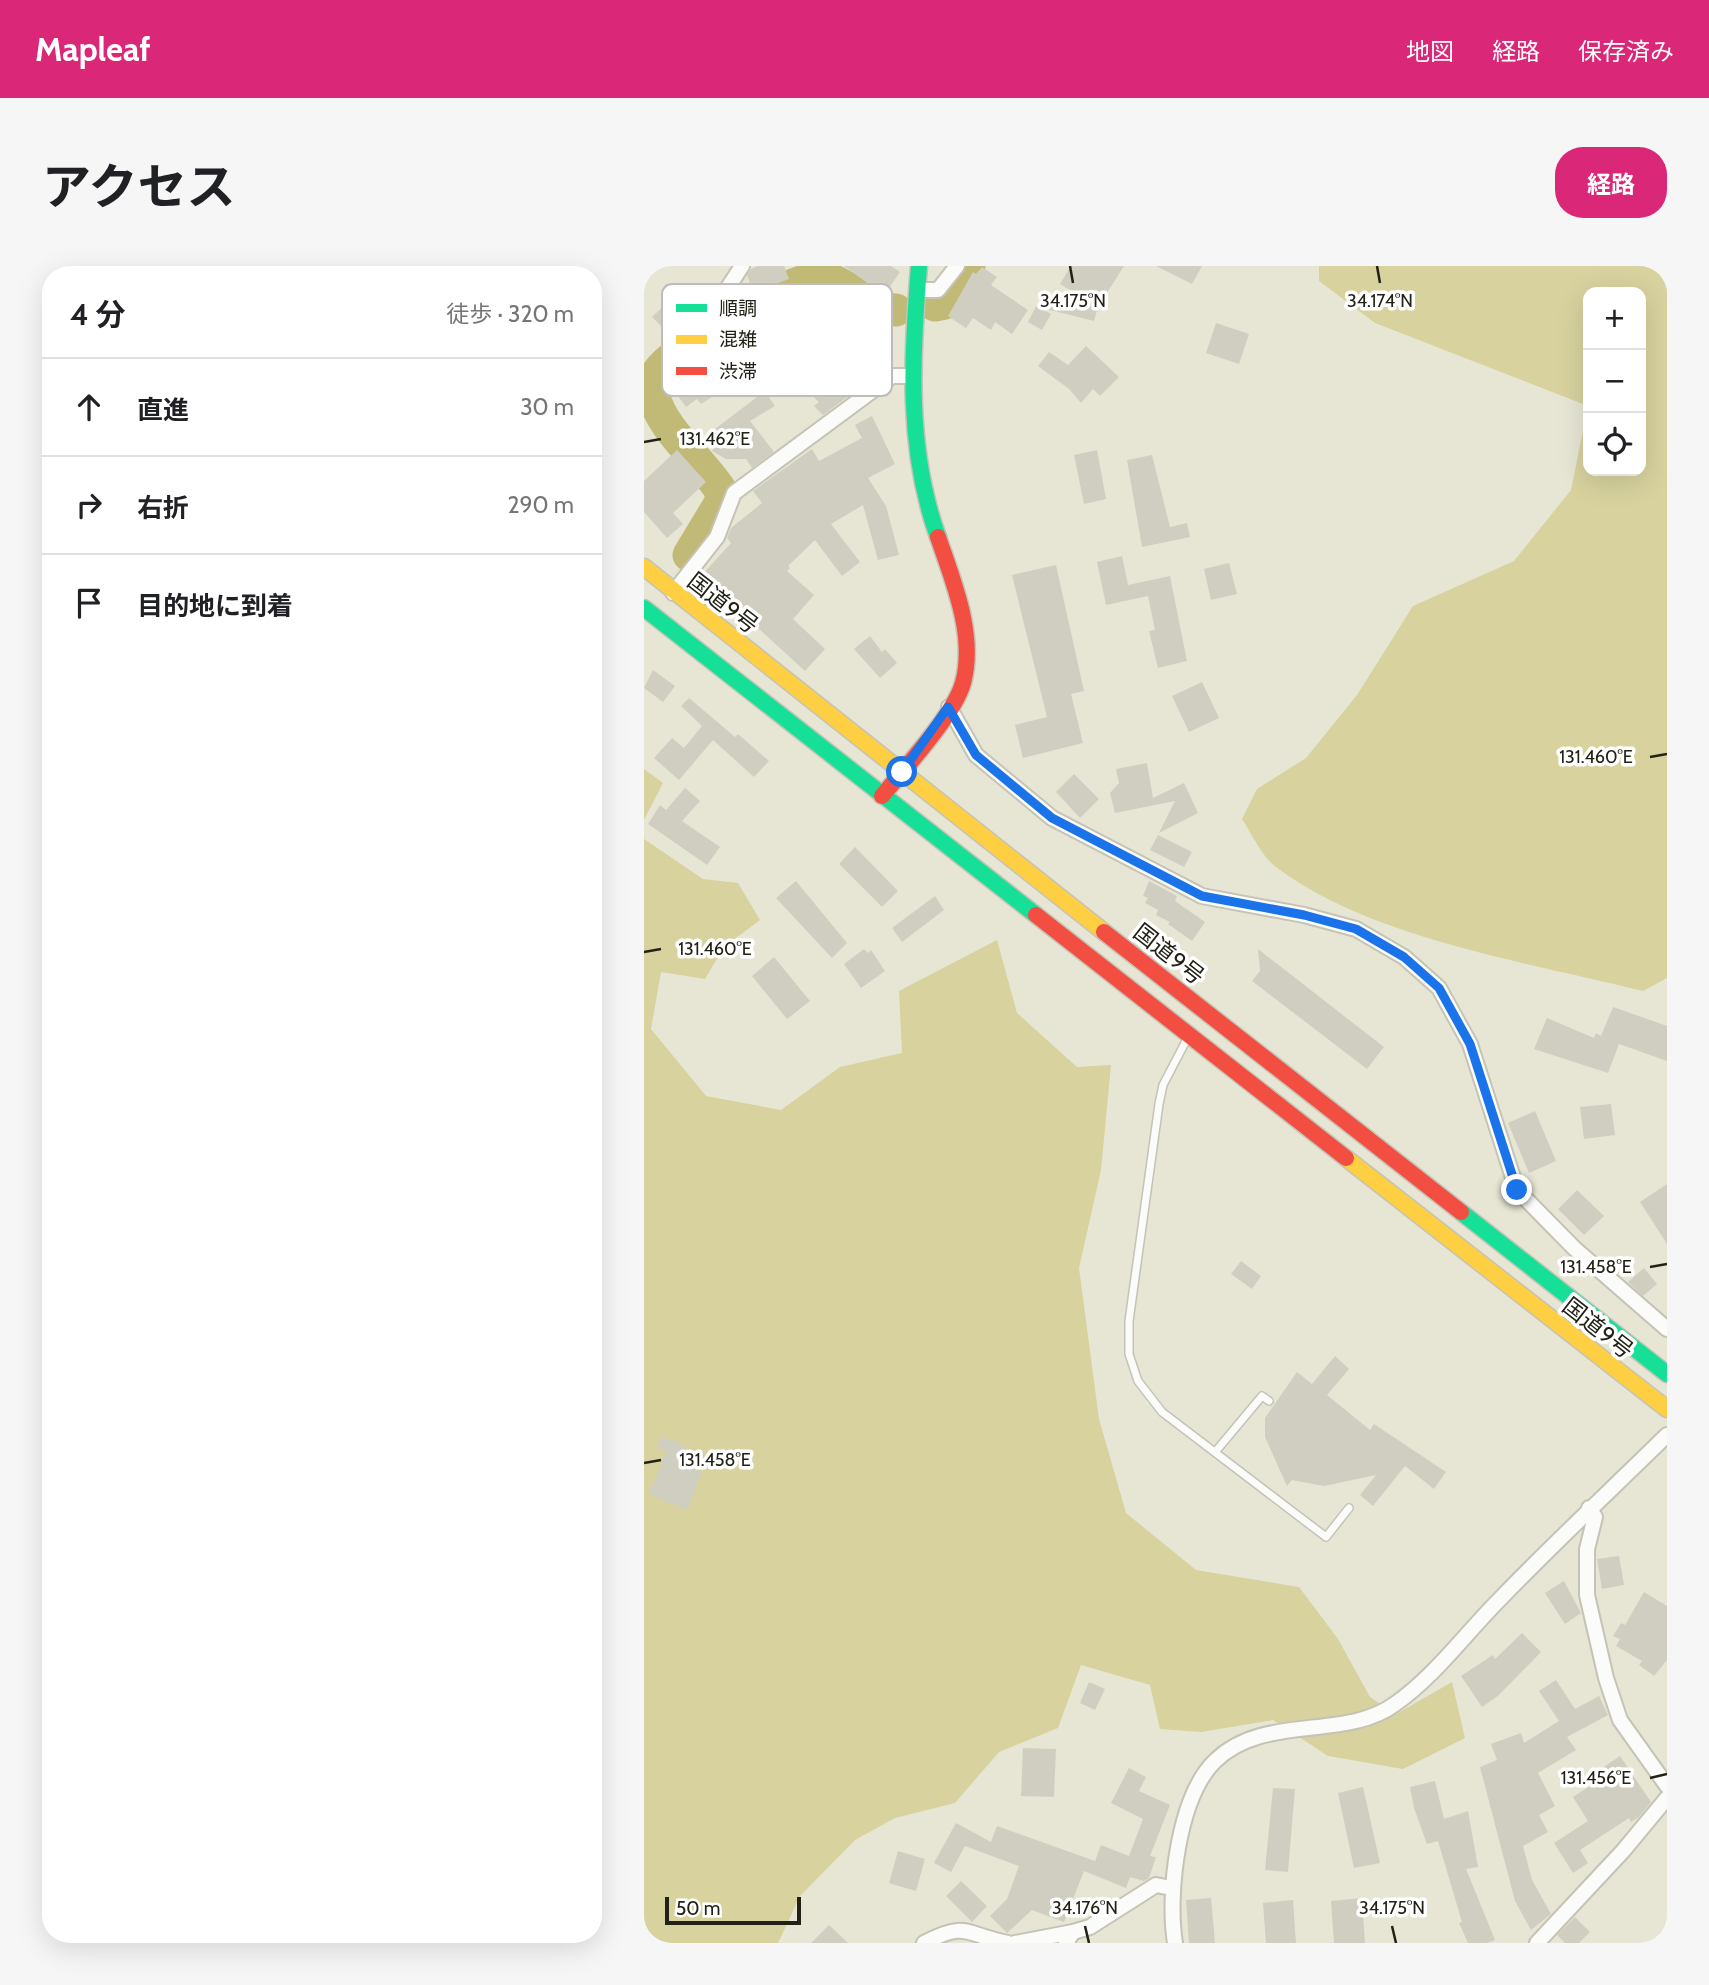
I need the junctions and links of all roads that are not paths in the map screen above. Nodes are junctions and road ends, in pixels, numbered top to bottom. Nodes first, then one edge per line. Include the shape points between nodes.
1 (742, 266) edge
2 (919, 266) edge
3 (957, 266) edge
4 (730, 284) edge
5 (917, 290) junction
6 (892, 376) edge
7 (911, 376) junction
8 (865, 396) edge
9 (644, 567) edge
10 (673, 593) junction
11 (644, 608) edge
12 (948, 707) junction
13 (902, 772) junction
14 (883, 796) junction
15 (1189, 1035) junction
16 (1667, 1329) edge
17 (1667, 1374) edge
18 (1269, 1401) dead end
19 (1667, 1409) edge
20 (1667, 1435) edge
21 (1216, 1451) junction
22 (1349, 1508) dead end
23 (1589, 1508) junction
24 (1667, 1786) edge
25 (1667, 1798) edge
26 (1171, 1888) junction
27 (1070, 1938) edge
28 (924, 1943) edge
29 (1008, 1943) edge
30 (1015, 1943) edge
31 (1175, 1943) edge
32 (1537, 1943) edge

1 - 4 street
2 - 5 main road
3 - 5 street via 938,290
5 - 7 main road
6 - 7 street
7 - 12 main road via 920,473 963,620 967,654 962,687
8 - 10 street via 734,493 716,537
9 - 10 main road, 国道9号
10 - 13 main road, 国道9号
11 - 14 main road, 国道9号
12 - 13 main road
12 - 16 street via 976,755 1052,818 1202,896 1356,929 1404,957 1439,988 1470,1044 1517,1190 1574,1248
13 - 14 main road
13 - 17 main road, 国道9号
14 - 15 main road, 国道9号
15 - 19 main road, 国道9号
15 - 21 lane via 1163,1085 1159,1104 1129,1321 1129,1354 1138,1381 1162,1412
18 - 21 lane via 1262,1396
20 - 23 street
21 - 22 lane via 1326,1536
23 - 24 street via 1595,1517 1587,1549 1587,1595 1606,1678 1620,1720
23 - 26 street via 1394,1706 1365,1718 1291,1728 1245,1742 1213,1763 1199,1785 1177,1847
25 - 32 street
26 - 27 street via 1156,1885
26 - 31 street
27 - 30 street
28 - 29 street via 953,1929

